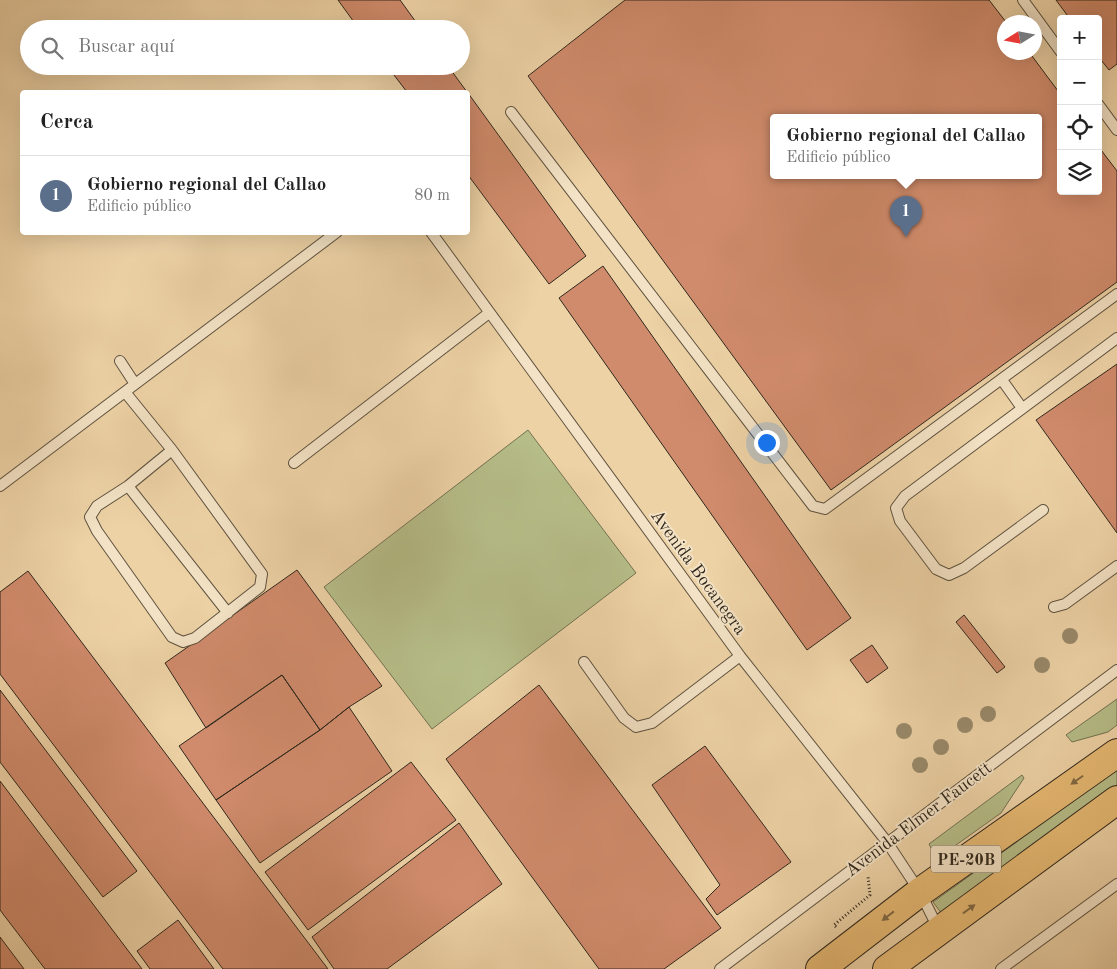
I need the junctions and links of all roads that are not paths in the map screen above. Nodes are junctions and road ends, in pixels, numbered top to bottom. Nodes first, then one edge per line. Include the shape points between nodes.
1 (1023, 0) edge
2 (1057, 47) edge
3 (1099, 105) edge
4 (511, 112) dead end
5 (1117, 130) edge
6 (332, 235) edge
7 (433, 235) edge
8 (1117, 294) edge
9 (489, 312) junction
10 (1117, 338) edge
11 (120, 361) dead end
12 (1002, 380) junction
13 (135, 384) junction
14 (125, 392) junction
15 (1022, 408) junction
16 (172, 450) junction
17 (294, 462) dead end
18 (0, 486) edge
19 (128, 486) junction
20 (1043, 510) dead end
21 (1117, 566) edge
22 (1054, 607) dead end
23 (228, 613) junction
24 (740, 656) junction
25 (584, 662) dead end
26 (1117, 670) edge
27 (1117, 753) edge
28 (1117, 800) edge
29 (887, 842) junction
30 (1117, 884) edge
31 (920, 892) junction
32 (939, 931) junction
33 (720, 969) edge
34 (820, 969) edge
35 (888, 969) edge
36 (1001, 969) edge

1 - 2 lane
3 - 5 lane
4 - 12 lane via 813,506 825,509
6 - 13 lane
7 - 9 lane, Avenida Bocanegra
8 - 12 lane
9 - 17 lane
9 - 24 lane, Avenida Bocanegra
10 - 15 lane
11 - 13 lane
12 - 15 lane
13 - 14 lane
14 - 16 lane
14 - 18 lane
15 - 20 lane via 905,496 896,508 900,521 936,569 949,575 964,568
16 - 19 lane
16 - 23 lane via 262,574 260,587
19 - 23 lane
19 - 23 lane via 97,506 90,517 172,637 183,642 195,638
21 - 22 lane via 1065,604
24 - 25 lane via 652,723 636,727 624,718
24 - 29 lane, Avenida Bocanegra
26 - 29 lane, Avenida Elmer Faucett
27 -> 31 highway, PE-20B
32 -> 28 highway, PE-20B
29 - 31 lane, Avenida Bocanegra
29 - 33 lane, Avenida Elmer Faucett
30 - 36 lane
31 - 32 lane, Avenida Bocanegra
31 -> 34 highway, PE-20B
32 - 35 highway, PE-20B

